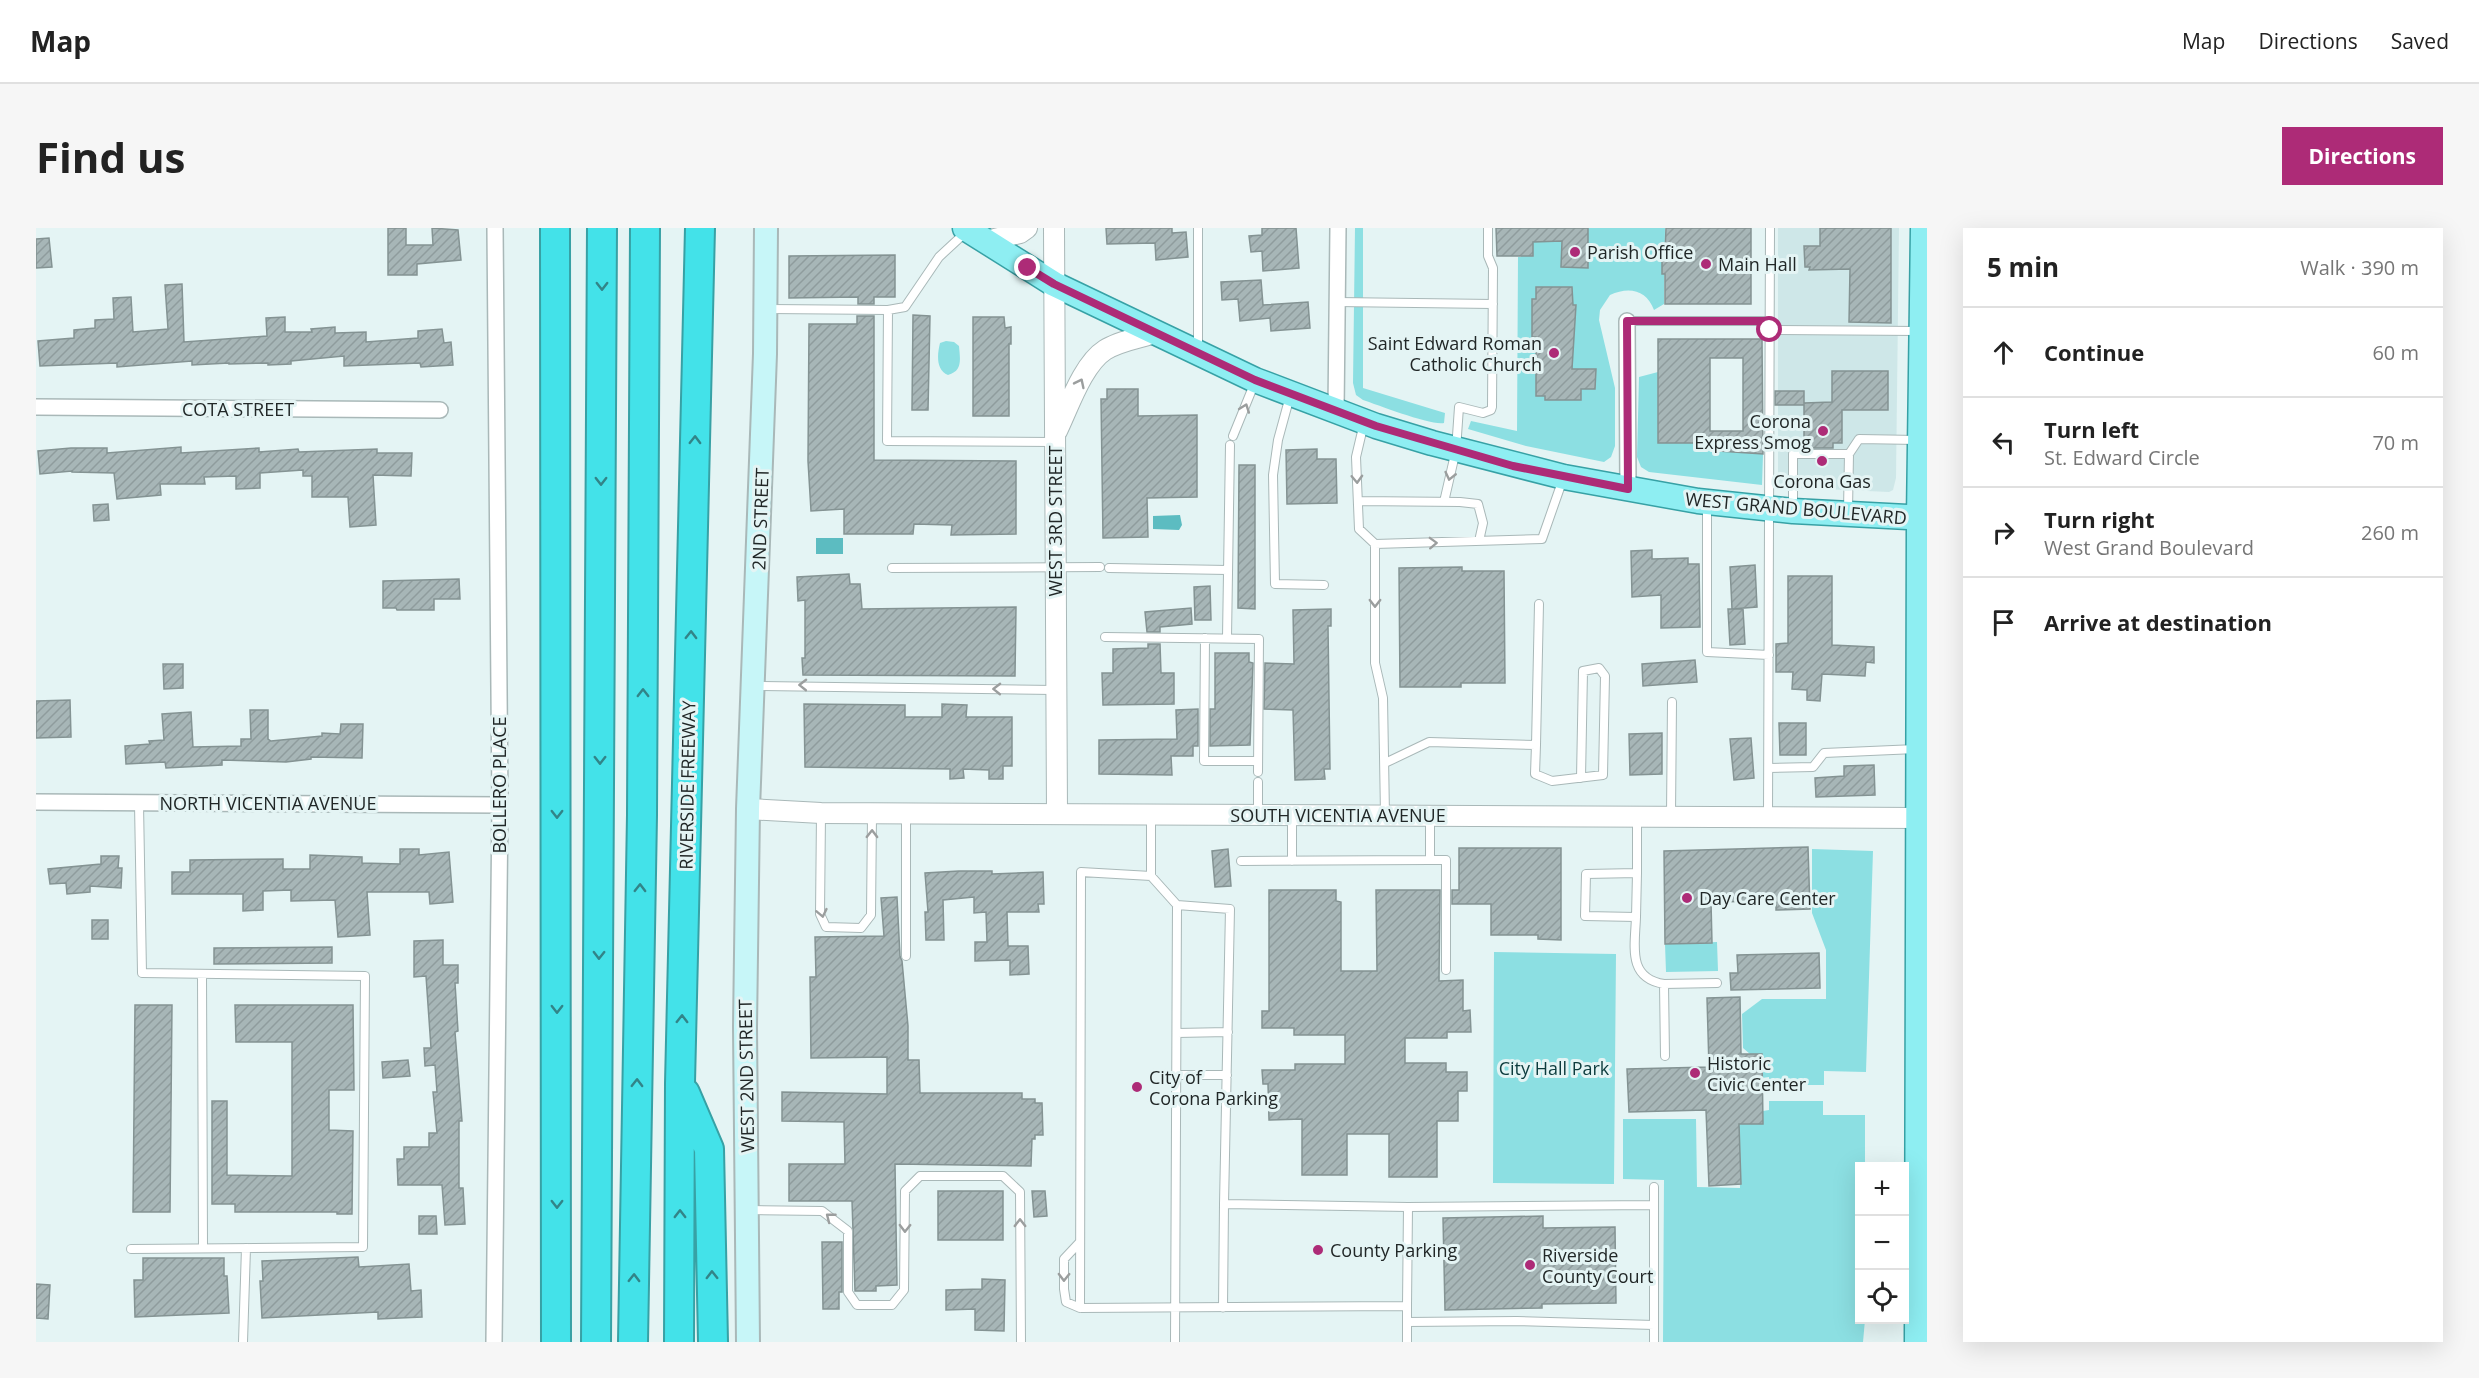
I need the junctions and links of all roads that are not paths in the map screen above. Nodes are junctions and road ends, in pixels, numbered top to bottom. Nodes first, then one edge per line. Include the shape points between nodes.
1 (495, 228) edge
2 (536, 228) edge
3 (555, 228) edge
4 (602, 228) edge
5 (645, 228) edge
6 (700, 228) edge
7 (766, 228) edge
8 (1027, 228) edge
9 (1054, 228) edge
10 (1198, 228) edge
11 (1338, 228) edge
12 (1488, 228) edge
13 (1770, 228) edge
14 (1923, 228) edge
15 (973, 233) edge
16 (1054, 284) junction
17 (1337, 302) junction
18 (1493, 304) junction
19 (765, 309) junction
20 (888, 310) junction
21 (1627, 321) joint
22 (1770, 326) junction
23 (1925, 330) edge
24 (1155, 333) junction
25 (1198, 353) junction
26 (1255, 380) junction
27 (1291, 395) junction
28 (36, 407) edge
29 (440, 410) dead end
30 (1336, 411) junction
31 (1365, 422) junction
32 (1233, 436) dead end
33 (1055, 439) junction
34 (1921, 440) junction
35 (1230, 445) dead end
36 (1456, 450) junction
37 (1848, 454) junction
38 (1564, 477) junction
39 (1628, 489) junction
40 (1358, 501) junction
41 (1444, 502) junction
42 (1707, 502) junction
43 (1781, 510) junction
44 (1848, 514) junction
45 (1923, 518) edge
46 (1479, 542) junction
47 (1375, 544) junction
48 (1055, 567) junction
49 (1100, 567) dead end
50 (892, 568) dead end
51 (1109, 568) dead end
52 (1228, 570) junction
53 (1324, 585) dead end
54 (1539, 604) dead end
55 (1105, 637) dead end
56 (1205, 638) junction
57 (1227, 638) junction
58 (1923, 654) edge
59 (1769, 655) junction
60 (754, 686) junction
61 (1056, 690) junction
62 (1923, 693) edge
63 (1672, 702) dead end
64 (557, 735) junction
65 (1536, 745) junction
66 (1919, 748) junction
67 (1258, 760) junction
68 (1385, 763) junction
69 (1769, 768) junction
70 (1258, 772) dead end
71 (1581, 777) junction
72 (1258, 782) dead end
73 (36, 802) edge
74 (139, 804) junction
75 (500, 805) junction
76 (748, 809) junction
77 (820, 813) junction
78 (872, 813) junction
79 (906, 813) junction
80 (1057, 814) junction
81 (1150, 814) junction
82 (1258, 814) junction
83 (1292, 815) junction
84 (1385, 815) junction
85 (1430, 815) junction
86 (1637, 816) junction
87 (1671, 816) junction
88 (1768, 817) junction
89 (1923, 818) edge
90 (1430, 860) junction
91 (1241, 861) dead end
92 (1292, 861) junction
93 (1637, 873) junction
94 (1151, 876) junction
95 (1177, 905) junction
96 (1635, 917) junction
97 (906, 956) dead end
98 (1446, 970) dead end
99 (202, 974) junction
100 (1717, 983) dead end
101 (1664, 984) junction
102 (1922, 1021) edge
103 (1228, 1032) junction
104 (1177, 1033) junction
105 (1665, 1056) dead end
106 (1176, 1075) junction
107 (1227, 1075) junction
108 (681, 1083) junction
109 (1922, 1117) edge
110 (1654, 1187) dead end
111 (1224, 1204) junction
112 (1654, 1205) junction
113 (1408, 1207) junction
114 (748, 1210) junction
115 (1079, 1243) junction
116 (203, 1248) junction
117 (246, 1248) junction
118 (131, 1249) dead end
119 (1922, 1290) edge
120 (1407, 1306) junction
121 (1080, 1308) junction
122 (1175, 1308) junction
123 (1223, 1308) junction
124 (1407, 1322) junction
125 (1654, 1325) junction
126 (556, 1338) edge
127 (713, 1338) edge
128 (596, 1339) edge
129 (633, 1339) edge
130 (679, 1339) edge
131 (243, 1342) edge
132 (494, 1342) edge
133 (748, 1342) edge
134 (1021, 1342) edge
135 (1175, 1342) edge
136 (1407, 1342) edge
137 (1654, 1342) edge
138 (1917, 1342) edge

1 - 75 street, BOLLERO PLACE
2 - 64 highway
3 - 64 highway
4 -> 128 highway
129 -> 5 highway via 642,804
108 -> 6 highway, RIVERSIDE FREEWAY
7 - 19 main road, 2ND STREET
8 - 15 street via 1020,233
9 - 16 street, WEST 3RD STREET
10 - 25 lane
11 - 17 street
12 - 18 lane
13 - 22 lane
14 - 23 main road
15 - 16 main road, WEST GRAND BOULEVARD
15 - 20 lane via 939,257 904,307
16 - 24 main road, WEST GRAND BOULEVARD
16 - 33 street, WEST 3RD STREET
17 - 18 lane
17 - 30 street
18 - 36 lane via 1492,407 1483,413 1459,407
19 - 20 lane
19 - 60 main road, 2ND STREET
20 - 33 lane via 887,441
21 - 22 lane
21 - 39 street
22 - 23 lane
22 - 43 lane
23 - 34 main road
24 - 25 main road, WEST GRAND BOULEVARD
33 -> 24 street via 1097,356 1108,348
25 - 26 main road, WEST GRAND BOULEVARD
26 - 27 main road, WEST GRAND BOULEVARD
32 -> 26 lane
27 - 30 main road, WEST GRAND BOULEVARD
27 - 53 lane via 1273,475 1275,584
28 - 29 street, COTA STREET
30 - 31 main road, WEST GRAND BOULEVARD
31 - 36 main road, WEST GRAND BOULEVARD
31 -> 40 lane via 1356,457
33 - 48 street, WEST 3RD STREET
34 - 37 lane via 1860,439
34 - 45 main road
35 - 52 lane
36 - 38 main road, WEST GRAND BOULEVARD
36 -> 41 lane
37 - 43 lane via 1793,454
37 - 44 lane
38 - 39 main road, WEST GRAND BOULEVARD
38 - 46 lane via 1542,539
39 - 42 main road, WEST GRAND BOULEVARD
40 - 41 lane
40 - 47 lane via 1359,529
41 - 46 lane via 1478,504 1483,522
42 - 43 main road, WEST GRAND BOULEVARD
42 - 59 lane via 1707,652
43 - 44 main road, WEST GRAND BOULEVARD
43 - 59 lane
44 - 45 main road, WEST GRAND BOULEVARD
45 - 58 main road
47 -> 46 lane
47 -> 68 lane via 1375,663 1383,698
48 - 49 lane
48 - 50 lane
48 - 61 street, WEST 3RD STREET
51 - 52 lane
52 - 57 lane
54 - 65 lane
55 - 56 lane
56 - 57 lane
56 - 67 lane via 1204,761
57 - 67 lane via 1259,639
58 - 62 main road
59 - 69 lane
61 -> 60 lane
60 - 76 main road, 2ND STREET
61 - 80 street, WEST 3RD STREET
62 - 66 main road
63 - 87 lane
64 -> 126 highway
65 - 68 lane via 1429,742
65 - 71 lane via 1535,774 1552,781
66 - 69 lane via 1824,753 1813,767
66 - 89 main road
67 - 70 lane
68 - 84 lane
69 - 88 lane
71 - 71 lane via 1603,775 1605,676 1599,668 1583,671
72 - 82 lane
73 - 74 street, NORTH VICENTIA AVENUE
74 - 75 street, NORTH VICENTIA AVENUE
74 - 99 lane via 142,973
75 - 132 street, BOLLERO PLACE
76 - 77 street, SOUTH VICENTIA AVENUE
76 - 114 main road, WEST 2ND STREET
77 - 78 street, SOUTH VICENTIA AVENUE
77 -> 78 lane via 820,914 826,927 861,928 871,915
78 - 79 street, SOUTH VICENTIA AVENUE
79 - 80 street, SOUTH VICENTIA AVENUE
79 - 97 lane
80 - 81 street, SOUTH VICENTIA AVENUE
81 - 82 street, SOUTH VICENTIA AVENUE
81 - 94 lane
82 - 83 street, SOUTH VICENTIA AVENUE
83 - 84 street, SOUTH VICENTIA AVENUE
83 - 92 lane
84 - 85 street, SOUTH VICENTIA AVENUE
85 - 86 street, SOUTH VICENTIA AVENUE
85 - 90 lane
86 - 87 street, SOUTH VICENTIA AVENUE
86 - 93 lane
87 - 88 street, SOUTH VICENTIA AVENUE
88 - 89 street, SOUTH VICENTIA AVENUE
89 - 102 main road
90 - 92 lane
90 - 98 lane via 1446,860
91 - 92 lane
93 - 96 lane
93 - 96 lane via 1586,874 1585,916
94 - 95 lane
94 - 115 lane via 1081,872
95 - 103 lane via 1230,909
95 - 104 lane
96 - 101 lane via 1638,969 1653,982
99 - 116 lane
99 - 117 lane via 366,976 363,1247
100 - 101 lane
101 - 105 lane
102 - 109 main road
103 - 104 lane
103 - 107 lane
104 - 106 lane
106 - 107 lane
106 - 122 lane
107 - 111 lane
127 -> 108 highway via 709,1149
130 -> 108 highway, RIVERSIDE FREEWAY
109 - 119 main road
110 - 112 lane
111 - 113 lane
111 - 123 lane
112 - 113 lane
112 - 125 lane
113 - 120 lane
114 - 133 main road, WEST 2ND STREET
134 -> 114 lane via 1020,1192 1003,1176 920,1176 905,1191 904,1290 892,1305 857,1305 852,1299 848,1292 848,1231 822,1211
115 - 121 lane
115 -> 121 lane via 1064,1259 1064,1289 1066,1302
116 - 117 lane
116 - 118 lane
117 - 131 lane
119 - 138 main road
120 - 123 lane
120 - 124 lane
121 - 122 lane
122 - 123 lane
122 - 135 lane
124 - 125 lane
124 - 136 lane
125 - 137 lane

